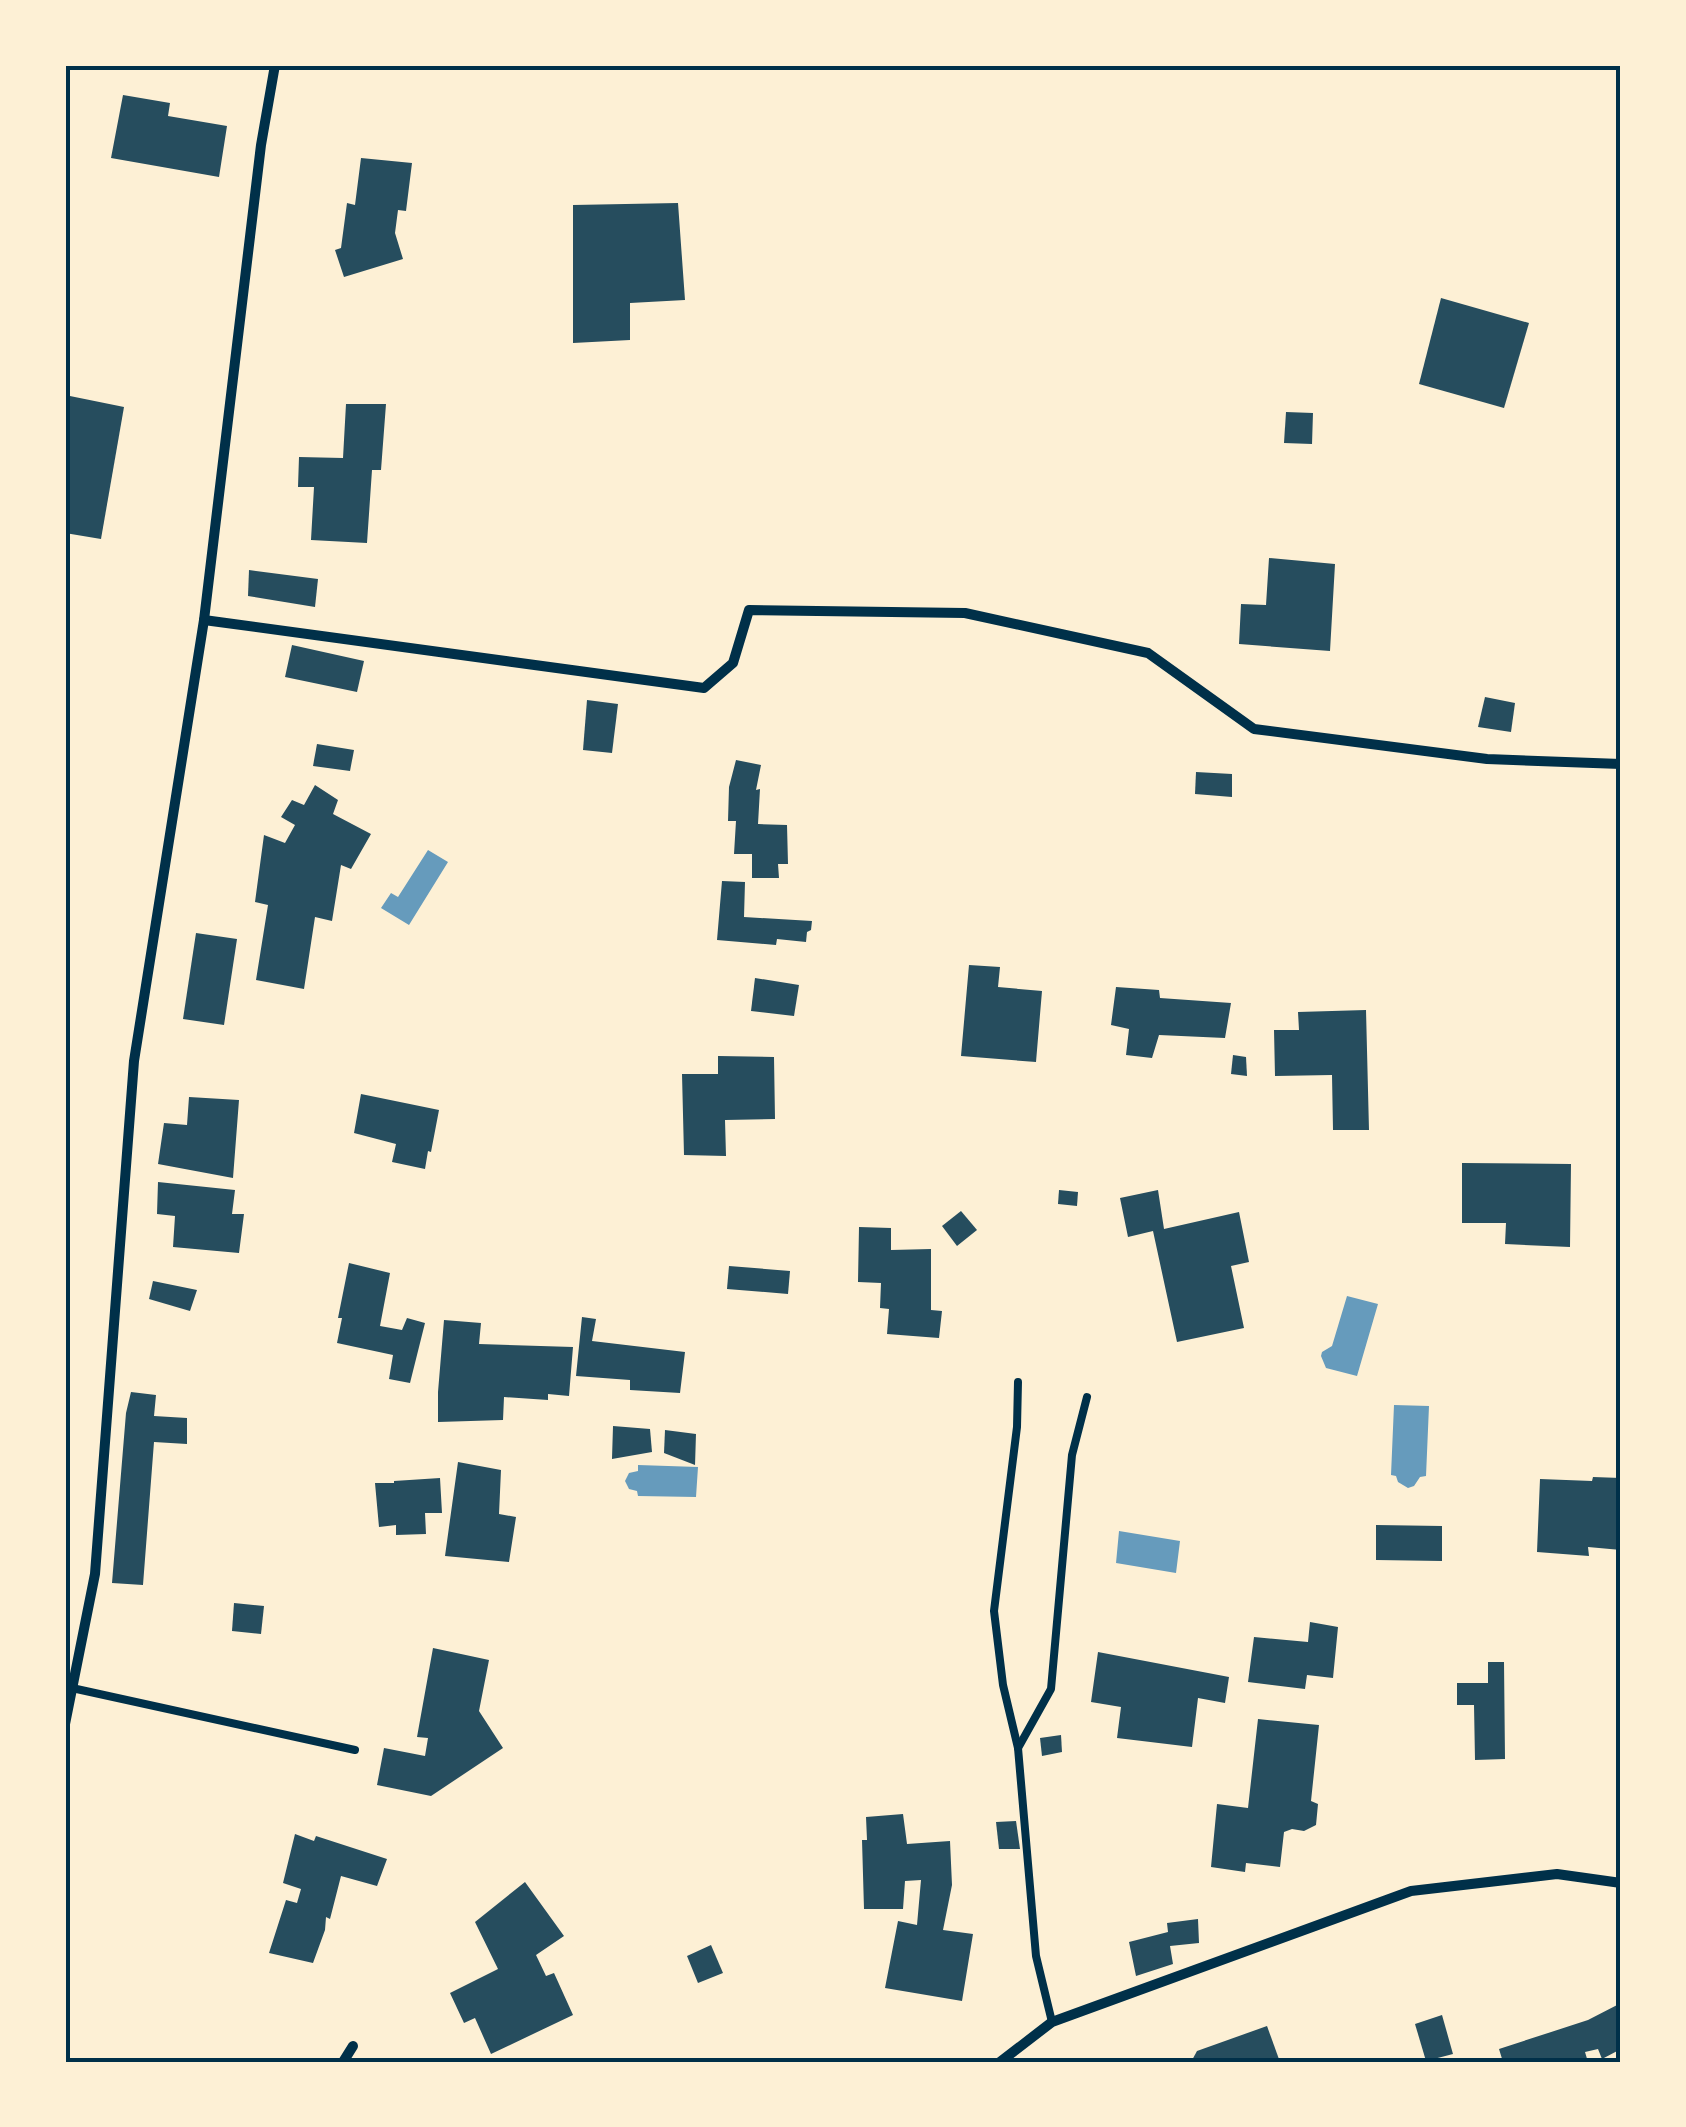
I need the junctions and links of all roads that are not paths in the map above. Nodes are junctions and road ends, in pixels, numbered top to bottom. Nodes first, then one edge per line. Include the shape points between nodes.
1 (275, 65) edge
2 (204, 620) junction
3 (1621, 764) edge
4 (1018, 1382) dead end
5 (1086, 1397) dead end
6 (72, 1688) junction
7 (65, 1724) edge
8 (1018, 1748) junction
9 (355, 1750) dead end
10 (1621, 1883) edge
11 (1052, 2022) junction
12 (353, 2046) dead end
13 (343, 2062) edge
14 (1000, 2062) edge

1 - 2 street
2 - 3 street via 704,688 733,663 749,610 965,613 1148,654 1254,729 1487,759
2 - 6 street via 134,1061 95,1574
4 - 8 lane via 994,1610
5 - 8 lane via 1072,1455 1051,1689
6 - 7 street
6 - 9 lane
8 - 11 lane via 1036,1956
10 - 11 street via 1557,1874 1411,1892
11 - 14 street
12 - 13 street

